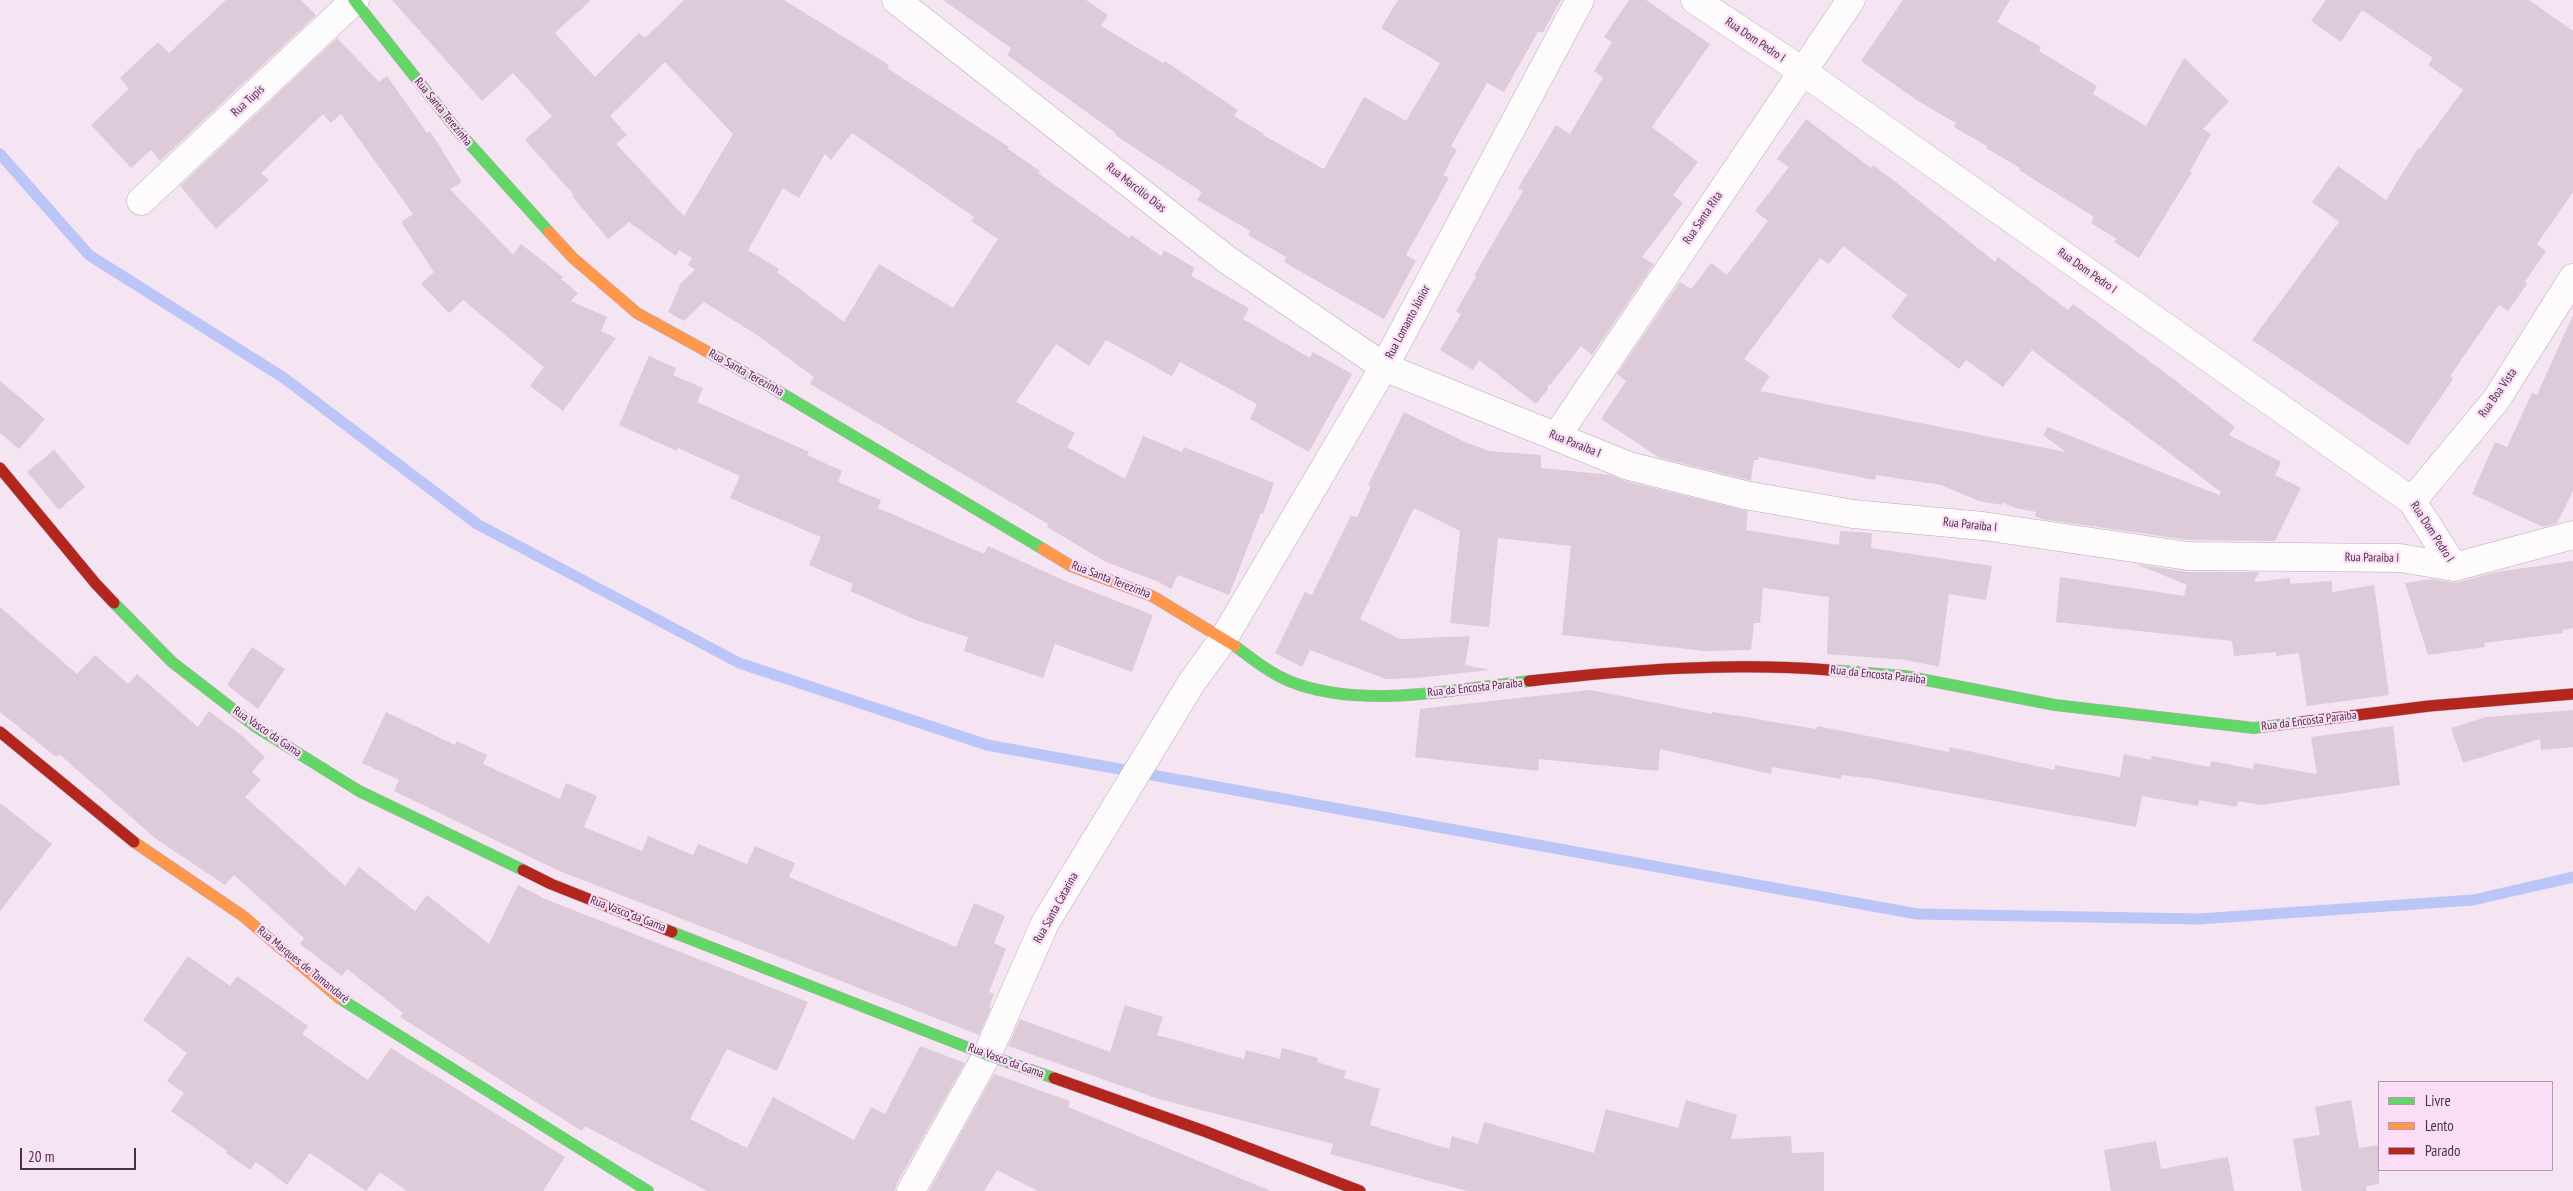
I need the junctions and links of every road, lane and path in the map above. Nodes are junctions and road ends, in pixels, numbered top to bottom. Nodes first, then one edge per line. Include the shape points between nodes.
1 (355, 0) edge
2 (896, 0) edge
3 (1580, 0) edge
4 (1695, 0) edge
5 (1851, 0) edge
6 (1802, 71) junction
7 (141, 201) dead end
8 (2573, 278) edge
9 (1384, 367) junction
10 (1556, 437) junction
11 (0, 468) edge
12 (2412, 500) junction
13 (2573, 534) edge
14 (2454, 567) junction
15 (1224, 638) junction
16 (2573, 694) edge
17 (0, 732) edge
18 (987, 1054) junction
19 (648, 1191) edge
20 (911, 1191) edge
21 (1360, 1191) edge

1 - 7 street, Rua Tupis
1 - 15 street, Rua Santa Terezinha via 457,130 573,258 637,313 771,387 1071,566 1152,596
2 - 9 street, Rua Marcilio Dias via 1226,259
3 - 9 street, Rua Lomanto Júnior
4 - 6 street, Rua Dom Pedro I
5 - 6 street, Rua Santa Rita
6 - 10 street, Rua Santa Rita
6 - 12 street, Rua Dom Pedro I
8 - 12 street, Rua Boa Vista via 2496,400
9 - 10 street, Rua Paraiba I
9 - 15 street, Rua Lomanto Júnior
10 - 14 street, Rua Paraiba I via 1629,466 1745,495 1853,514 1982,526 2188,556 2400,558
11 - 18 street, Rua Vasco da Gama via 96,584 172,662 256,727 359,791 551,884
12 - 14 street, Rua Dom Pedro I
13 - 14 street, Rua Paraiba I
15 - 16 street, Rua da Encosta Paraiba via 1279,677 1328,692 1356,694 1417,694 1626,670 1783,666 1905,676 2055,705 2254,728 2429,706
15 - 18 street, Rua Santa Catarina via 1192,682 1045,923
17 - 19 street, Rua Marques de Tamandaré via 147,852 243,916 341,999
18 - 20 street, Rua Santa Catarina
18 - 21 street, Rua Vasco da Gama via 1204,1131

